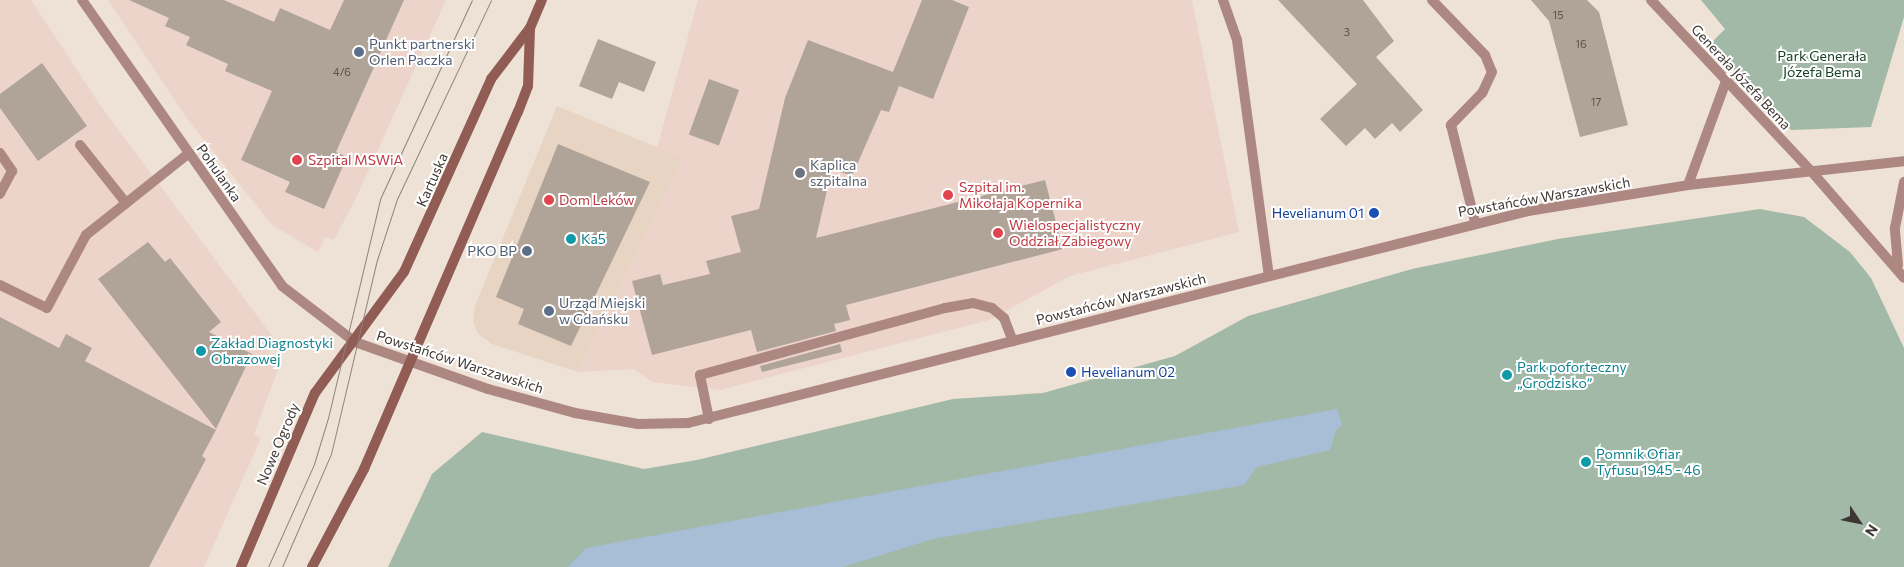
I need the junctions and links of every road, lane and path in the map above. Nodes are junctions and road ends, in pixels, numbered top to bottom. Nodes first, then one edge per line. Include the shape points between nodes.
1 (82, 0) edge
2 (542, 0) edge
3 (1223, 0) edge
4 (1432, 0) edge
5 (1651, 0) edge
6 (530, 28) junction
7 (1726, 81) junction
8 (80, 145) dead end
9 (0, 153) edge
10 (188, 154) junction
11 (1904, 161) edge
12 (1812, 172) junction
13 (1904, 182) edge
14 (1688, 185) junction
15 (0, 194) edge
16 (126, 203) junction
17 (1475, 222) junction
18 (1898, 265) junction
19 (1269, 276) junction
20 (1904, 278) edge
21 (0, 285) edge
22 (1013, 341) junction
23 (355, 342) junction
24 (412, 362) junction
25 (709, 419) junction
26 (241, 567) edge
27 (312, 567) edge

1 - 10 street, Pohulanka
2 - 6 main road, Kartuska
3 - 19 street via 1237,40
4 - 17 street via 1485,55 1492,72 1482,93 1450,125
5 - 7 street, Generała Józefa Bema
6 - 23 main road, Kartuska via 492,79 404,272
6 - 24 main road, Kartuska via 528,86
7 - 12 street, Generała Józefa Bema
7 - 14 street
8 - 16 street
9 - 15 street via 12,171
10 - 16 street
10 - 23 street, Pohulanka via 282,286
11 - 12 street, Powstańców Warszawskich
12 - 14 street, Powstańców Warszawskich
12 - 18 street, Generała Józefa Bema
13 - 18 street via 1895,228
14 - 17 street, Powstańców Warszawskich
16 - 21 street via 86,235 47,308
17 - 19 street, Powstańców Warszawskich
18 - 20 street
19 - 22 street, Powstańców Warszawskich
22 - 25 street, Powstańców Warszawskich
22 - 25 street via 1004,318 992,308 973,302 700,374
23 - 24 street, Powstańców Warszawskich
23 - 26 main road, Nowe Ogrody via 305,413
24 - 25 street, Powstańców Warszawskich via 488,389 608,420 664,425
24 - 27 main road via 364,469

